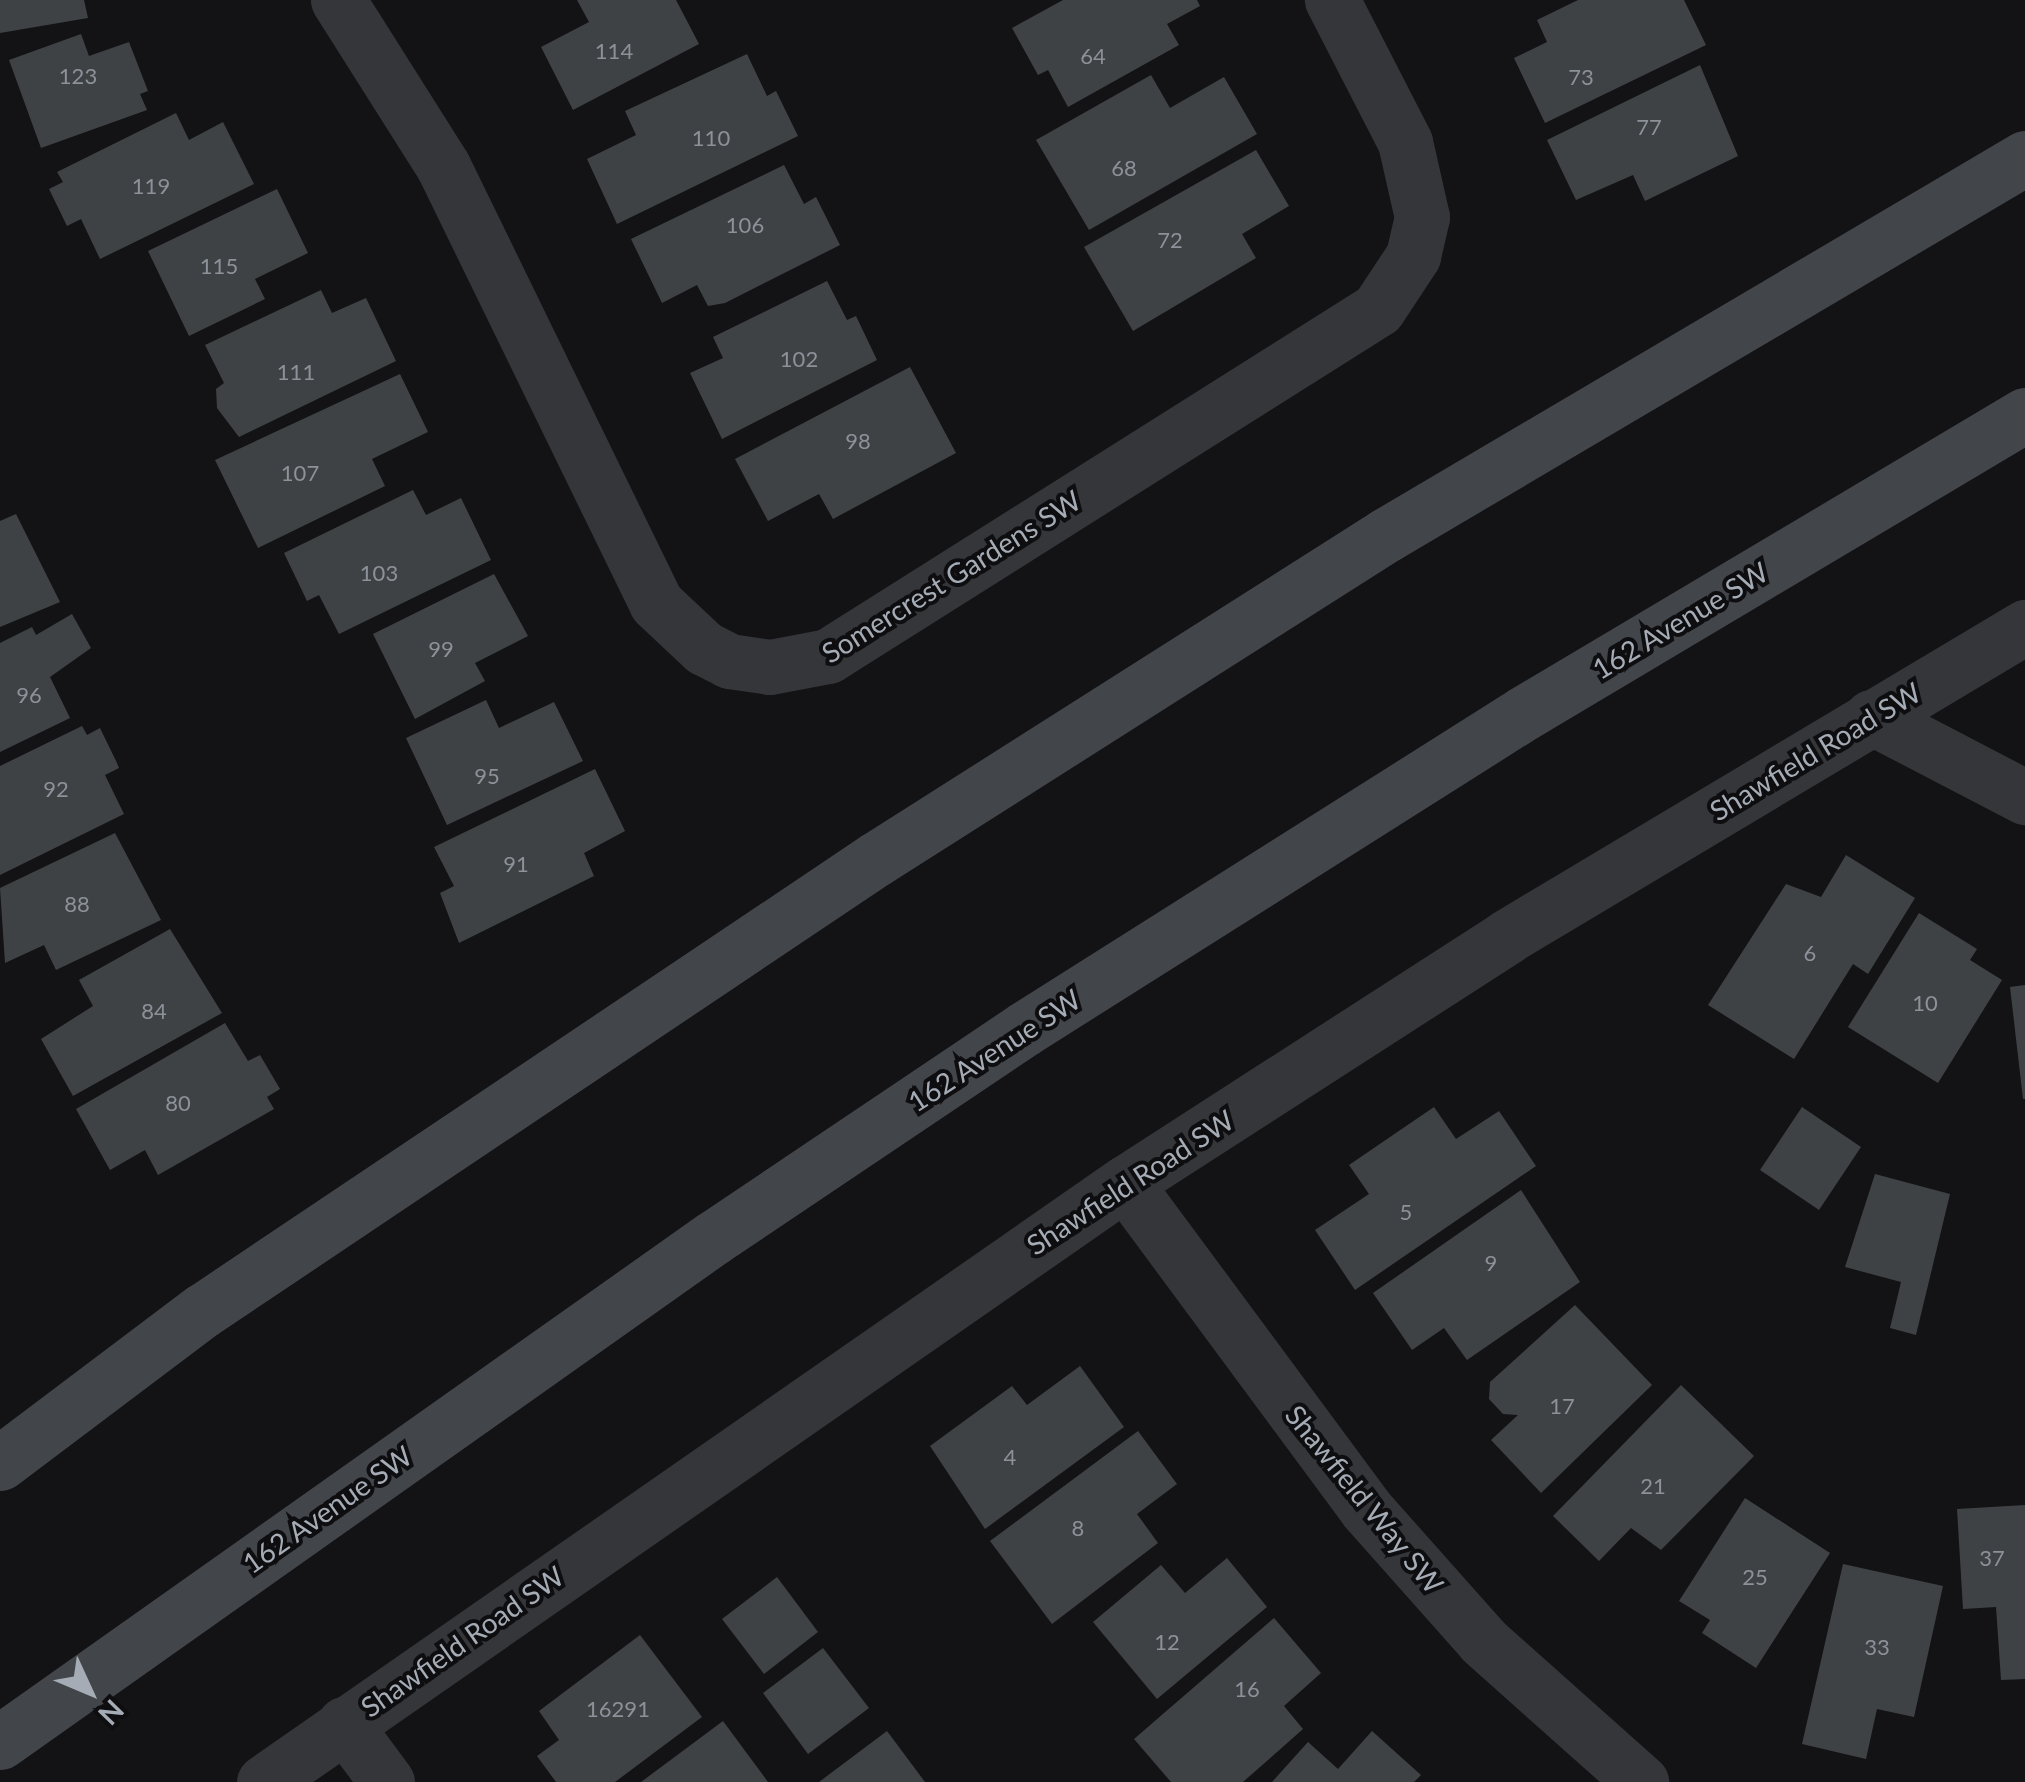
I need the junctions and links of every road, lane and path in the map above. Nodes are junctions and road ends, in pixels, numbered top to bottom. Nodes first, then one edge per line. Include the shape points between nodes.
1 (338, 0) edge
2 (1332, 0) edge
3 (2025, 158) edge
4 (2025, 415) edge
5 (2025, 627) edge
6 (1871, 717) junction
7 (2025, 797) edge
8 (1125, 1183) junction
9 (0, 1463) edge
10 (344, 1724) junction
11 (0, 1742) edge
12 (264, 1782) edge
13 (388, 1782) edge
14 (1641, 1782) edge

1 - 2 street, Somercrest Gardens SW via 443,166 656,603 681,630 728,661 782,666 828,656 1378,309 1413,256 1422,216 1405,142
3 - 9 main road via 1386,535 876,859 202,1311
4 - 11 main road, 162 Avenue SW via 1524,713 1024,1029 680,1261
5 - 6 street, Shawfield Road SW
6 - 7 street
6 - 8 street, Shawfield Road SW via 1506,937
8 - 10 street, Shawfield Road SW
8 - 14 street, Shawfield Way SW via 1366,1509 1483,1641
10 - 12 street, Shawfield Road SW
10 - 13 street

